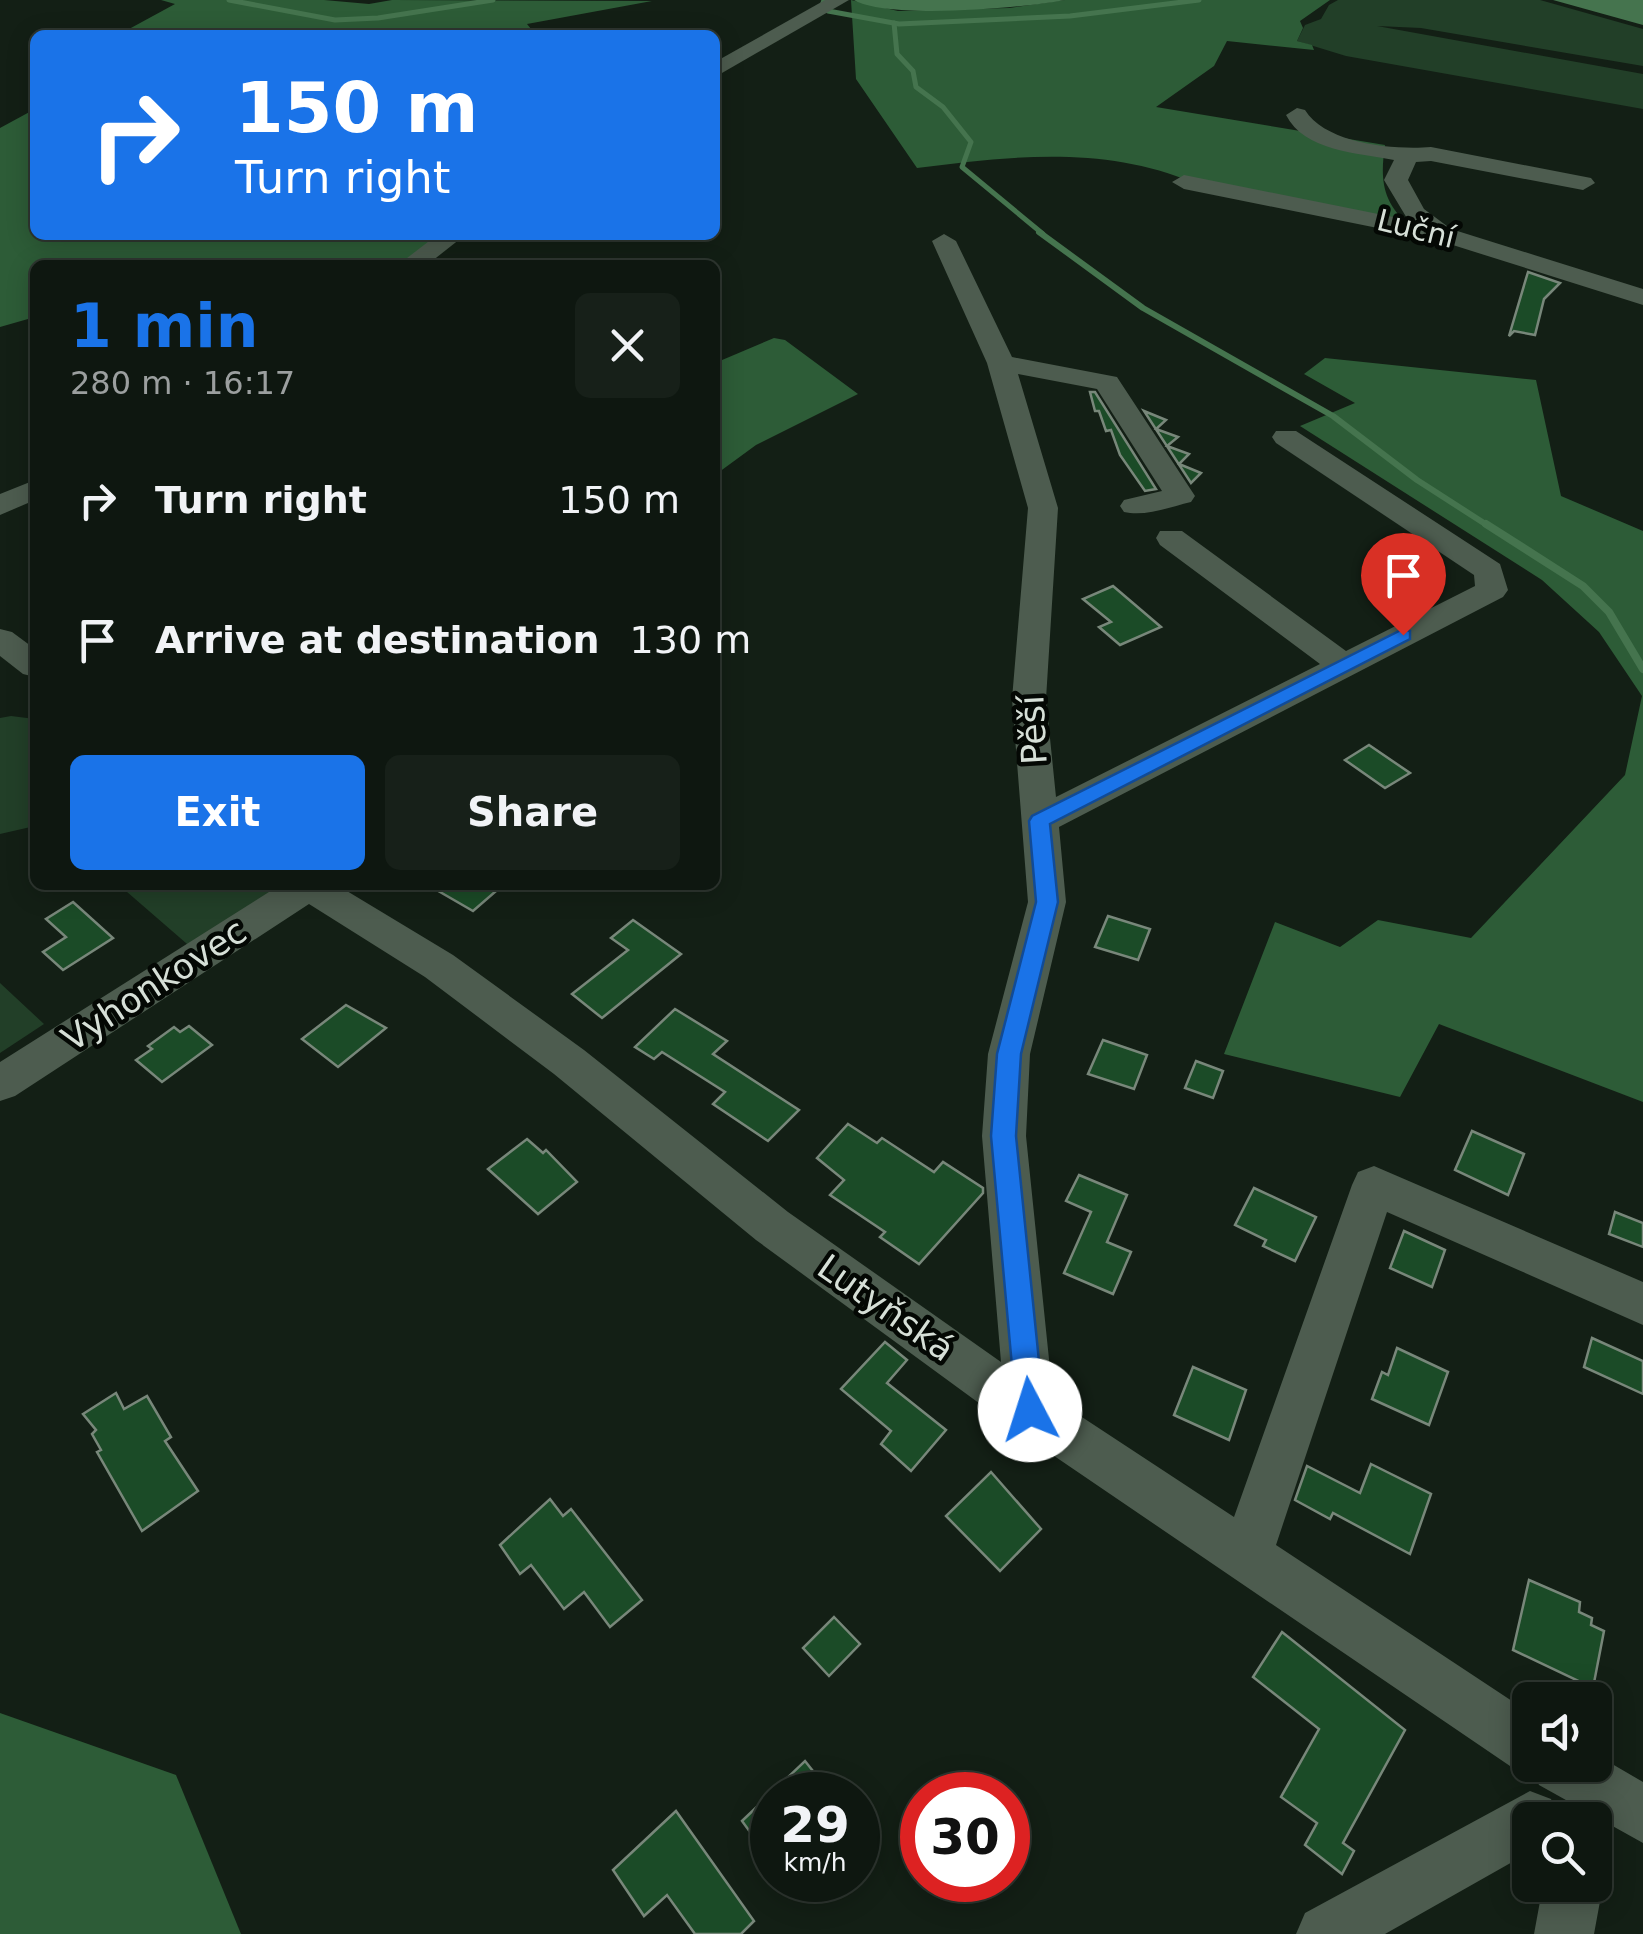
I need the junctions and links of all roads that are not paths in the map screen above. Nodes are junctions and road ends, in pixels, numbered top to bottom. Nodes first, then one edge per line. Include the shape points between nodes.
1 (840, 0) edge
2 (720, 67) edge
3 (1297, 115) dead end
4 (1407, 156) junction
5 (1184, 182) dead end
6 (1583, 183) dead end
7 (1442, 234) junction
8 (447, 240) edge
9 (944, 242) dead end
10 (418, 260) edge
11 (1643, 297) edge
12 (1001, 363) junction
13 (1286, 437) dead end
14 (30, 492) edge
15 (0, 506) edge
16 (1135, 506) dead end
17 (1171, 538) dead end
18 (0, 638) edge
19 (30, 662) edge
20 (1344, 665) junction
21 (1040, 821) junction
22 (300, 890) edge
23 (316, 890) edge
24 (0, 1084) edge
25 (1643, 1304) edge
26 (1030, 1410) junction
27 (1246, 1556) junction
28 (1512, 1734) edge
29 (1579, 1790) edge
30 (1643, 1814) edge
31 (1512, 1830) edge
32 (1570, 1902) edge
33 (1326, 1934) edge
34 (1564, 1934) edge

1 - 2 street
3 - 4 street via 1303,127 1334,141
4 - 6 street via 1431,154
4 - 7 street via 1396,180 1414,213
5 - 7 street, Luční
7 - 11 street, Luční
8 - 10 street
9 - 12 street, Pěší
12 - 16 street via 1107,383 1180,496
12 - 21 street, Pěší via 1043,508 1029,699
13 - 20 street via 1488,571 1492,590
14 - 15 street
17 - 20 street
18 - 19 street
20 - 21 street
21 - 26 street, Pěší via 1047,902 1009,1054 1004,1136
22 - 24 street, Vyhonkovec
23 - 26 street, Lutyňská via 440,966 772,1226
25 - 27 street via 1374,1185
26 - 27 street, Lutyňská
27 - 28 street, Lutyňská
29 - 30 street
31 - 33 street
32 - 34 street

